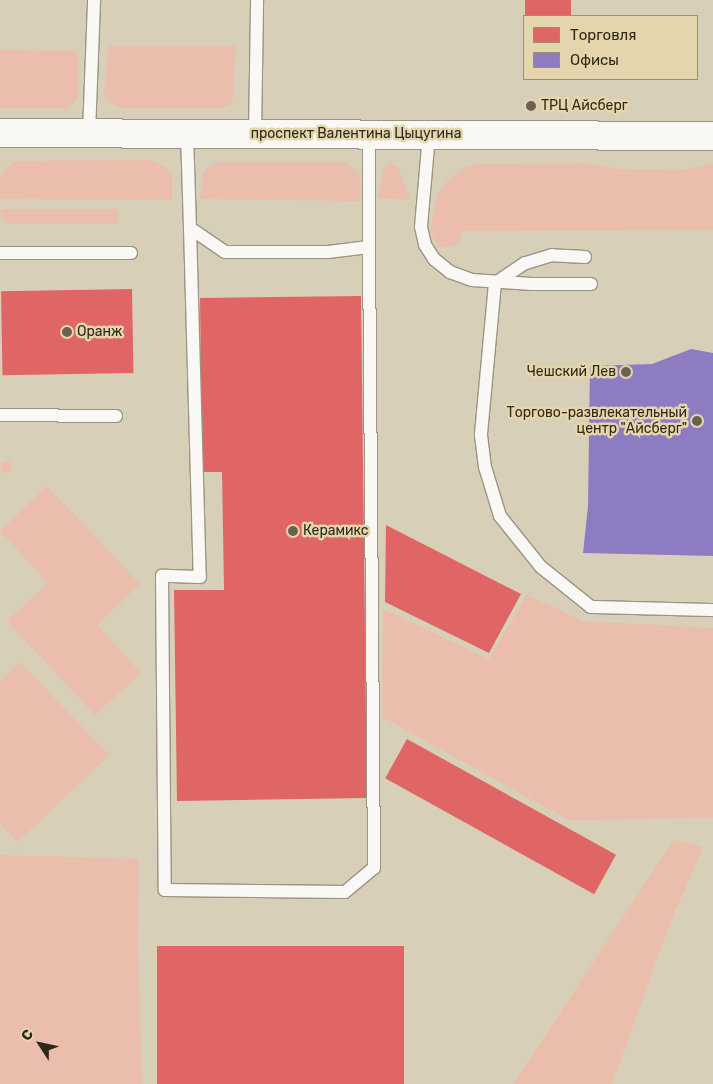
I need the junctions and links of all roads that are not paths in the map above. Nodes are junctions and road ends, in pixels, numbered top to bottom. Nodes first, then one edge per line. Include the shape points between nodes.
1 (94, 0) edge
2 (257, 0) edge
3 (0, 133) edge
4 (89, 133) junction
5 (187, 133) junction
6 (255, 134) junction
7 (369, 135) junction
8 (429, 135) junction
9 (713, 136) edge
10 (190, 228) junction
11 (369, 247) junction
12 (0, 253) edge
13 (131, 253) dead end
14 (585, 256) dead end
15 (495, 283) junction
16 (591, 284) dead end
17 (0, 415) edge
18 (116, 416) dead end
19 (713, 610) edge

1 - 4 lane
2 - 6 lane
3 - 4 street, проспект Валентина Цыцугина
4 - 5 street, проспект Валентина Цыцугина
5 - 6 street, проспект Валентина Цыцугина
5 - 10 lane
6 - 7 street, проспект Валентина Цыцугина
7 - 8 street, проспект Валентина Цыцугина
7 - 11 lane
8 - 9 street, проспект Валентина Цыцугина
8 - 15 lane via 421,210 425,245 434,259 450,272
10 - 11 lane via 225,252 328,252
10 - 11 lane via 200,577 162,576 165,890 345,892 374,868
12 - 13 lane
14 - 15 lane via 552,255 525,263
15 - 16 lane
15 - 19 lane via 481,435 485,467 500,516 541,567 591,607
17 - 18 lane

